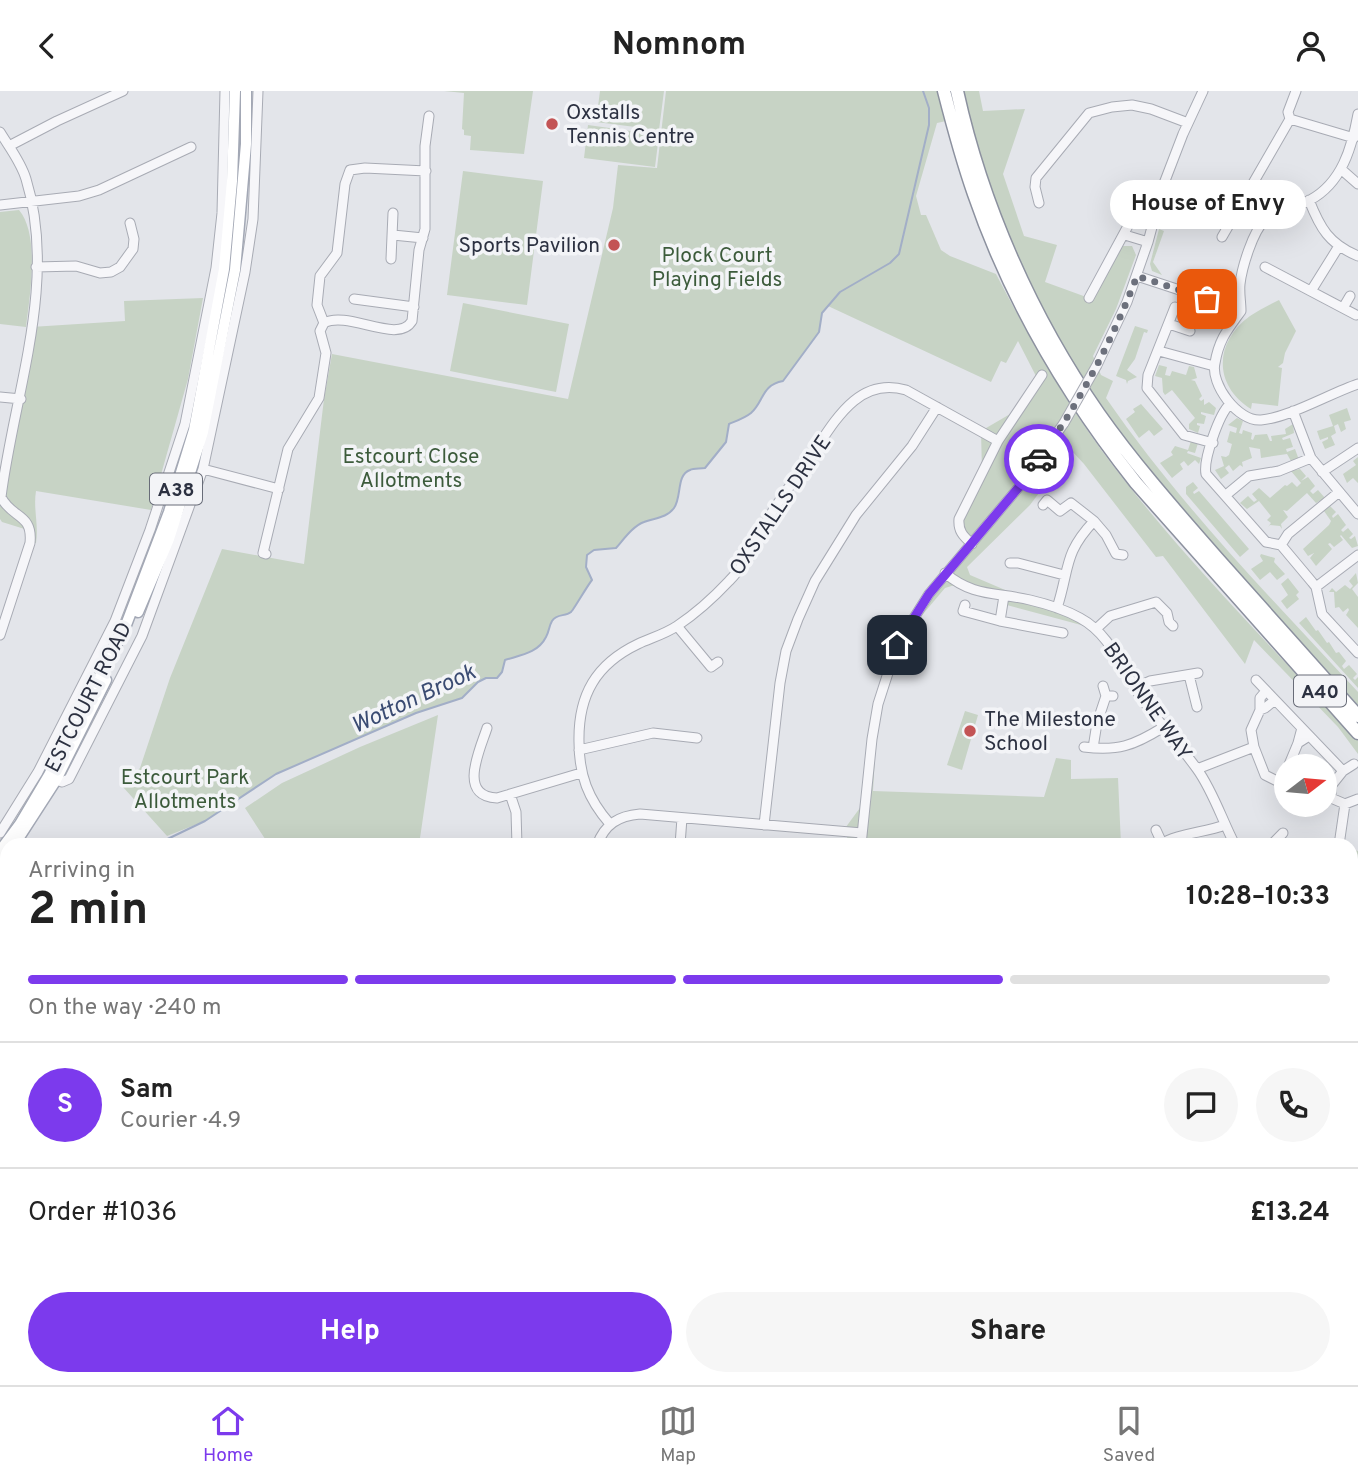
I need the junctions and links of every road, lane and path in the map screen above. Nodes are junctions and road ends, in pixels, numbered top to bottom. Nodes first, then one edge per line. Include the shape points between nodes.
1 (123, 91) edge
2 (225, 91) edge
3 (235, 91) edge
4 (246, 91) edge
5 (257, 91) edge
6 (944, 91) edge
7 (957, 91) edge
8 (1203, 91) edge
9 (1296, 91) edge
10 (1358, 114) edge
11 (429, 116) dead end
12 (1290, 119) junction
13 (1188, 123) junction
14 (0, 132) edge
15 (1354, 138) junction
16 (9, 146) junction
17 (191, 147) dead end
18 (1342, 170) junction
19 (426, 171) junction
20 (1358, 184) edge
21 (1149, 187) dead end
22 (1035, 198) dead end
23 (1309, 200) junction
24 (32, 202) junction
25 (0, 205) edge
26 (226, 213) junction
27 (393, 213) dead end
28 (1219, 220) dead end
29 (1228, 225) junction
30 (134, 227) dead end
31 (1125, 235) junction
32 (393, 236) junction
33 (423, 237) junction
34 (1222, 237) dead end
35 (1148, 242) junction
36 (1339, 246) junction
37 (1358, 255) edge
38 (391, 259) dead end
39 (1278, 261) dead end
40 (36, 267) junction
41 (1137, 276) junction
42 (1240, 282) junction
43 (1311, 291) junction
44 (1350, 296) dead end
45 (1226, 298) junction
46 (354, 299) dead end
47 (1089, 299) dead end
48 (1207, 299) junction
49 (1240, 301) junction
50 (414, 307) junction
51 (1175, 307) dead end
52 (1343, 308) junction
53 (1222, 312) junction
54 (1356, 314) dead end
55 (1234, 317) junction
56 (324, 323) junction
57 (1169, 324) junction
58 (1190, 331) dead end
59 (1222, 337) junction
60 (1159, 351) junction
61 (1214, 366) junction
62 (1042, 375) dead end
63 (1358, 384) edge
64 (0, 397) edge
65 (21, 399) junction
66 (1230, 404) junction
67 (937, 407) junction
68 (1293, 411) junction
69 (207, 433) junction
70 (998, 441) junction
71 (1213, 443) junction
72 (1358, 448) edge
73 (1311, 458) junction
74 (203, 469) junction
75 (1322, 471) junction
76 (279, 489) junction
77 (1339, 492) junction
78 (1226, 495) junction
79 (1047, 500) dead end
80 (1358, 514) edge
81 (182, 515) junction
82 (1094, 521) junction
83 (155, 533) junction
84 (972, 544) junction
85 (1281, 545) junction
86 (263, 553) dead end
87 (1358, 555) edge
88 (1117, 556) dead end
89 (1016, 560) dead end
90 (1350, 562) junction
91 (1358, 571) edge
92 (945, 573) junction
93 (1064, 575) junction
94 (1316, 587) junction
95 (1004, 596) junction
96 (1057, 608) junction
97 (963, 611) dead end
98 (1000, 621) junction
99 (1170, 624) dead end
100 (677, 626) junction
101 (1096, 629) junction
102 (1063, 633) dead end
103 (0, 635) edge
104 (1358, 653) edge
105 (718, 662) dead end
106 (1256, 680) dead end
107 (1135, 688) junction
108 (1266, 691) junction
109 (1107, 693) dead end
110 (1275, 699) junction
111 (1194, 702) dead end
112 (1259, 710) junction
113 (1358, 716) edge
114 (1162, 728) junction
115 (1302, 728) junction
116 (482, 732) dead end
117 (1358, 733) edge
118 (700, 735) dead end
119 (1309, 736) junction
120 (1298, 743) junction
121 (1254, 747) junction
122 (579, 750) junction
123 (1293, 754) edge
124 (1354, 764) dead end
125 (1198, 769) junction
126 (1343, 771) junction
127 (581, 773) junction
128 (1274, 780) edge
129 (510, 795) junction
130 (1358, 799) edge
131 (1345, 804) junction
132 (682, 818) junction
133 (610, 824) junction
134 (764, 825) junction
135 (1225, 825) junction
136 (1156, 830) dead end
137 (0, 833) edge
138 (862, 833) junction
139 (10, 838) edge
140 (19, 838) edge
141 (517, 838) edge
142 (601, 838) edge
143 (681, 838) edge
144 (862, 838) edge
145 (1159, 838) edge
146 (1177, 838) edge
147 (1232, 838) edge
148 (1340, 838) edge

1 - 16 street
2 - 26 street, ESTCOURT ROAD
3 - 26 main road, ESTCOURT ROAD / A38
4 - 69 main road, ESTCOURT ROAD / A38 via 235,270
5 - 69 street, ESTCOURT ROAD via 253,219
6 - 117 highway, A40 via 994,248 1063,382 1136,483
7 - 113 highway, A40 via 983,183 1012,258 1078,382 1156,488
8 - 13 street
9 - 12 street
10 - 15 street
11 - 19 street
12 - 15 street
12 - 29 street
13 - 22 street via 1132,105 1089,113 1036,178
13 - 35 street via 1163,186
14 - 16 street
15 - 18 street
16 - 24 street
17 - 24 street via 99,190
18 - 20 street
18 - 23 street
19 - 33 street
19 - 56 street via 350,170 337,253 320,276 317,305
21 - 31 street via 1141,213
23 - 36 street via 1320,227
23 - 42 street via 1266,219 1255,234
24 - 25 street
24 - 40 street
26 - 83 main road, ESTCOURT ROAD / A38 via 224,269 194,430
27 - 32 street
28 - 29 street
29 - 34 street
30 - 40 street via 133,249 111,272 76,266
31 - 35 street
31 - 47 street via 1099,289
32 - 33 street
32 - 38 street
33 - 50 street
35 - 41 street
36 - 37 street
36 - 43 street
39 - 43 street via 1269,269
40 - 65 street
41 - 48 street
41 - 84 street, bridge via 1097,365 1064,423
42 - 45 street
42 - 49 street
43 - 52 street
44 - 52 street
45 - 48 street
45 - 49 street
45 - 53 street
46 - 50 street
48 - 53 street
49 - 55 street via 1241,310
50 - 56 street via 412,321 402,330 340,320
51 - 57 street
52 - 54 street
53 - 55 street
53 - 59 street
55 - 59 street
56 - 76 street via 320,331 326,353 319,398 288,449
57 - 58 street
57 - 60 street
59 - 61 street
60 - 61 street
60 - 71 street via 1147,388 1184,435
61 - 66 street
62 - 70 street
63 - 68 street
64 - 65 street
65 - 103 street via 1,497 28,523 30,543
66 - 68 street via 1261,420
66 - 71 street via 1224,409
67 - 70 street, OXSTALLS DRIVE
67 - 100 street, OXSTALLS DRIVE via 893,386 860,394 787,491 740,568
67 - 134 street via 856,515 815,581 798,619 780,683
68 - 73 street
69 - 74 street, ESTCOURT ROAD
69 - 81 main road, ESTCOURT ROAD / A38
70 - 84 street via 959,519 961,535
71 - 78 street via 1204,466 1206,474
72 - 75 street
73 - 75 street
73 - 78 street via 1279,471 1249,476
74 - 76 street
74 - 81 street, ESTCOURT ROAD
75 - 77 street
76 - 86 street
77 - 80 street
77 - 85 street
78 - 85 street via 1266,542
79 - 82 street via 1060,511 1074,499
81 - 140 main road, ESTCOURT ROAD / A38 via 56,780
82 - 88 street
82 - 93 street via 1078,538
83 - 137 street, ESTCOURT ROAD via 73,707
83 - 139 main road, ESTCOURT ROAD / A38 via 126,625 49,775
84 - 92 street
85 - 94 street
87 - 90 street
89 - 93 street
90 - 91 street
90 - 94 street
92 - 95 street, BRIONNE WAY via 978,592
92 - 138 street via 915,614 886,673 872,739
93 - 96 street
94 - 104 street via 1322,614
95 - 96 street, BRIONNE WAY
95 - 98 street
96 - 101 street, BRIONNE WAY
97 - 98 street
98 - 102 street
99 - 101 street via 1156,599 1110,616
100 - 105 street via 712,667
100 - 122 street, OXSTALLS DRIVE via 616,656 600,669 584,703
101 - 107 street, BRIONNE WAY
106 - 108 street
107 - 111 street via 1193,674
107 - 114 street, BRIONNE WAY
108 - 110 street
108 - 112 street
109 - 114 street via 1089,748 1129,747
110 - 112 street
110 - 115 street
112 - 121 street via 1251,730
114 - 125 street, BRIONNE WAY
115 - 119 street
115 - 120 street
116 - 129 street via 474,782 485,796
118 - 122 street via 653,733
119 - 120 street
119 - 126 street
120 - 123 street
121 - 125 street
121 - 128 street via 1262,777
122 - 127 street, OXSTALLS DRIVE
124 - 126 street
125 - 135 street, BRIONNE WAY
126 - 131 street via 1331,786 1331,797
127 - 129 street
127 - 133 street, OXSTALLS DRIVE via 589,795
129 - 141 street
130 - 131 street
131 - 148 street
132 - 133 street via 639,814
132 - 134 street
132 - 143 street
133 - 142 street
134 - 138 street
135 - 146 street
135 - 147 street, BRIONNE WAY
136 - 145 street
138 - 144 street

